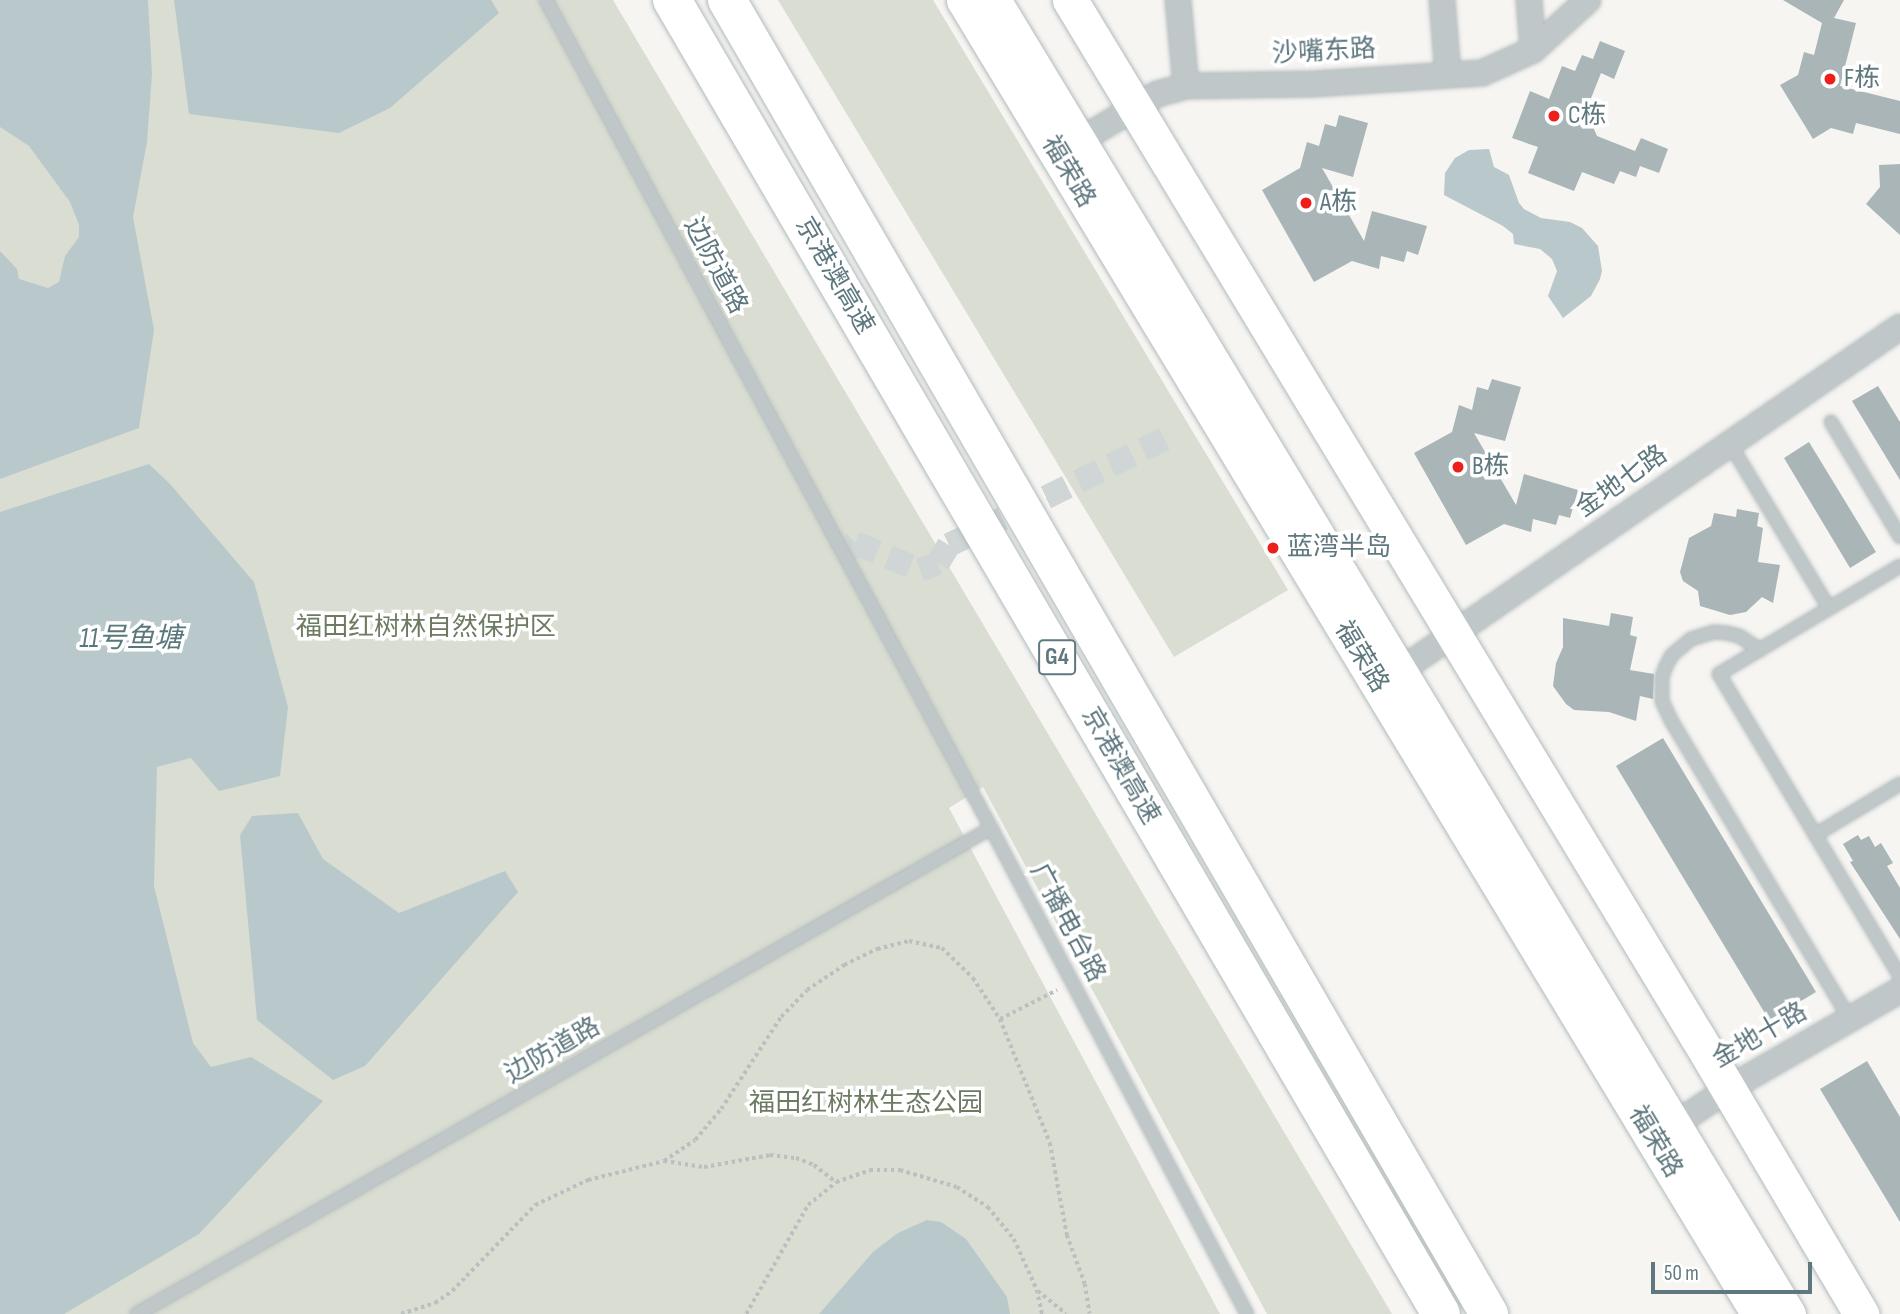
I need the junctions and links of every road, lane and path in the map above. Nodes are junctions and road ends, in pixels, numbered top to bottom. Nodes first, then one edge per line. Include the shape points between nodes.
1 (546, 0) edge
2 (673, 0) edge
3 (727, 0) edge
4 (964, 0) edge
5 (993, 0) edge
6 (1070, 0) edge
7 (1178, 0) edge
8 (1442, 0) edge
9 (1529, 0) edge
10 (1588, 0) edge
11 (1533, 50) junction
12 (1448, 75) junction
13 (1186, 86) junction
14 (1135, 107) junction
15 (1068, 148) junction
16 (1900, 327) edge
17 (1831, 422) dead end
18 (1730, 444) junction
19 (1900, 537) edge
20 (844, 554) joint
21 (1900, 566) edge
22 (1829, 608) junction
23 (1454, 634) junction
24 (1760, 650) junction
25 (1389, 678) junction
26 (1900, 784) edge
27 (991, 828) junction
28 (1815, 835) junction
29 (1900, 976) edge
30 (1073, 983) junction
31 (1900, 990) edge
32 (1850, 1018) junction
33 (1000, 1019) junction
34 (1728, 1089) junction
35 (1663, 1132) junction
36 (664, 1161) junction
37 (836, 1182) junction
38 (1038, 1290) junction
39 (138, 1314) edge
40 (401, 1314) edge
41 (746, 1314) edge
42 (1041, 1314) edge
43 (1066, 1314) edge
44 (1090, 1314) edge
45 (1247, 1314) edge
46 (1441, 1314) edge
47 (1489, 1314) edge
48 (1759, 1314) edge
49 (1788, 1314) edge
50 (1861, 1314) edge

1 - 20 lane, 边防道路
2 - 46 highway, 京港澳高速 / G4
3 - 47 highway, 京港澳高速 / G4
4 - 15 main road, 福荣路
5 - 15 main road, 福荣路
6 - 14 main road
7 - 13 street
8 - 12 street
9 - 11 street
10 - 11 street, 沙嘴东路
11 - 12 street, 沙嘴东路 via 1482,73
12 - 13 street, 沙嘴东路
13 - 14 street, 沙嘴东路 via 1157,94
14 - 15 street, 沙嘴东路
14 - 23 main road
15 - 25 main road, 福荣路
16 - 18 street, 金地七路
17 - 19 lane
18 - 22 lane
18 - 23 street, 金地七路
20 - 27 lane, 广播电台路
21 - 22 lane
22 - 24 lane
23 - 25 street, 金地七路
23 - 34 main road
24 - 28 lane via 1718,674
24 - 32 lane via 1727,633 1691,639 1666,666 1662,701
25 - 35 main road, 福荣路
26 - 28 lane
27 - 30 lane, 广播电台路
27 - 39 lane, 边防道路
28 - 29 lane
30 - 33 path
30 - 45 lane, 广播电台路
31 - 32 street, 金地十路
32 - 34 street, 金地十路
33 - 36 path via 973,978 942,948 909,941 877,949 807,990 781,1017 721,1109 695,1140
33 - 44 path via 1050,1143
34 - 35 street, 金地十路
34 - 50 main road
35 - 48 main road, 福荣路
35 - 49 main road, 福荣路
36 - 37 path via 704,1167 783,1156 814,1165
36 - 40 path via 588,1180 535,1205 452,1291 435,1303
37 - 38 path via 870,1170 900,1170 957,1187 988,1207 1014,1239
37 - 41 path via 808,1205
38 - 42 path
38 - 43 path

